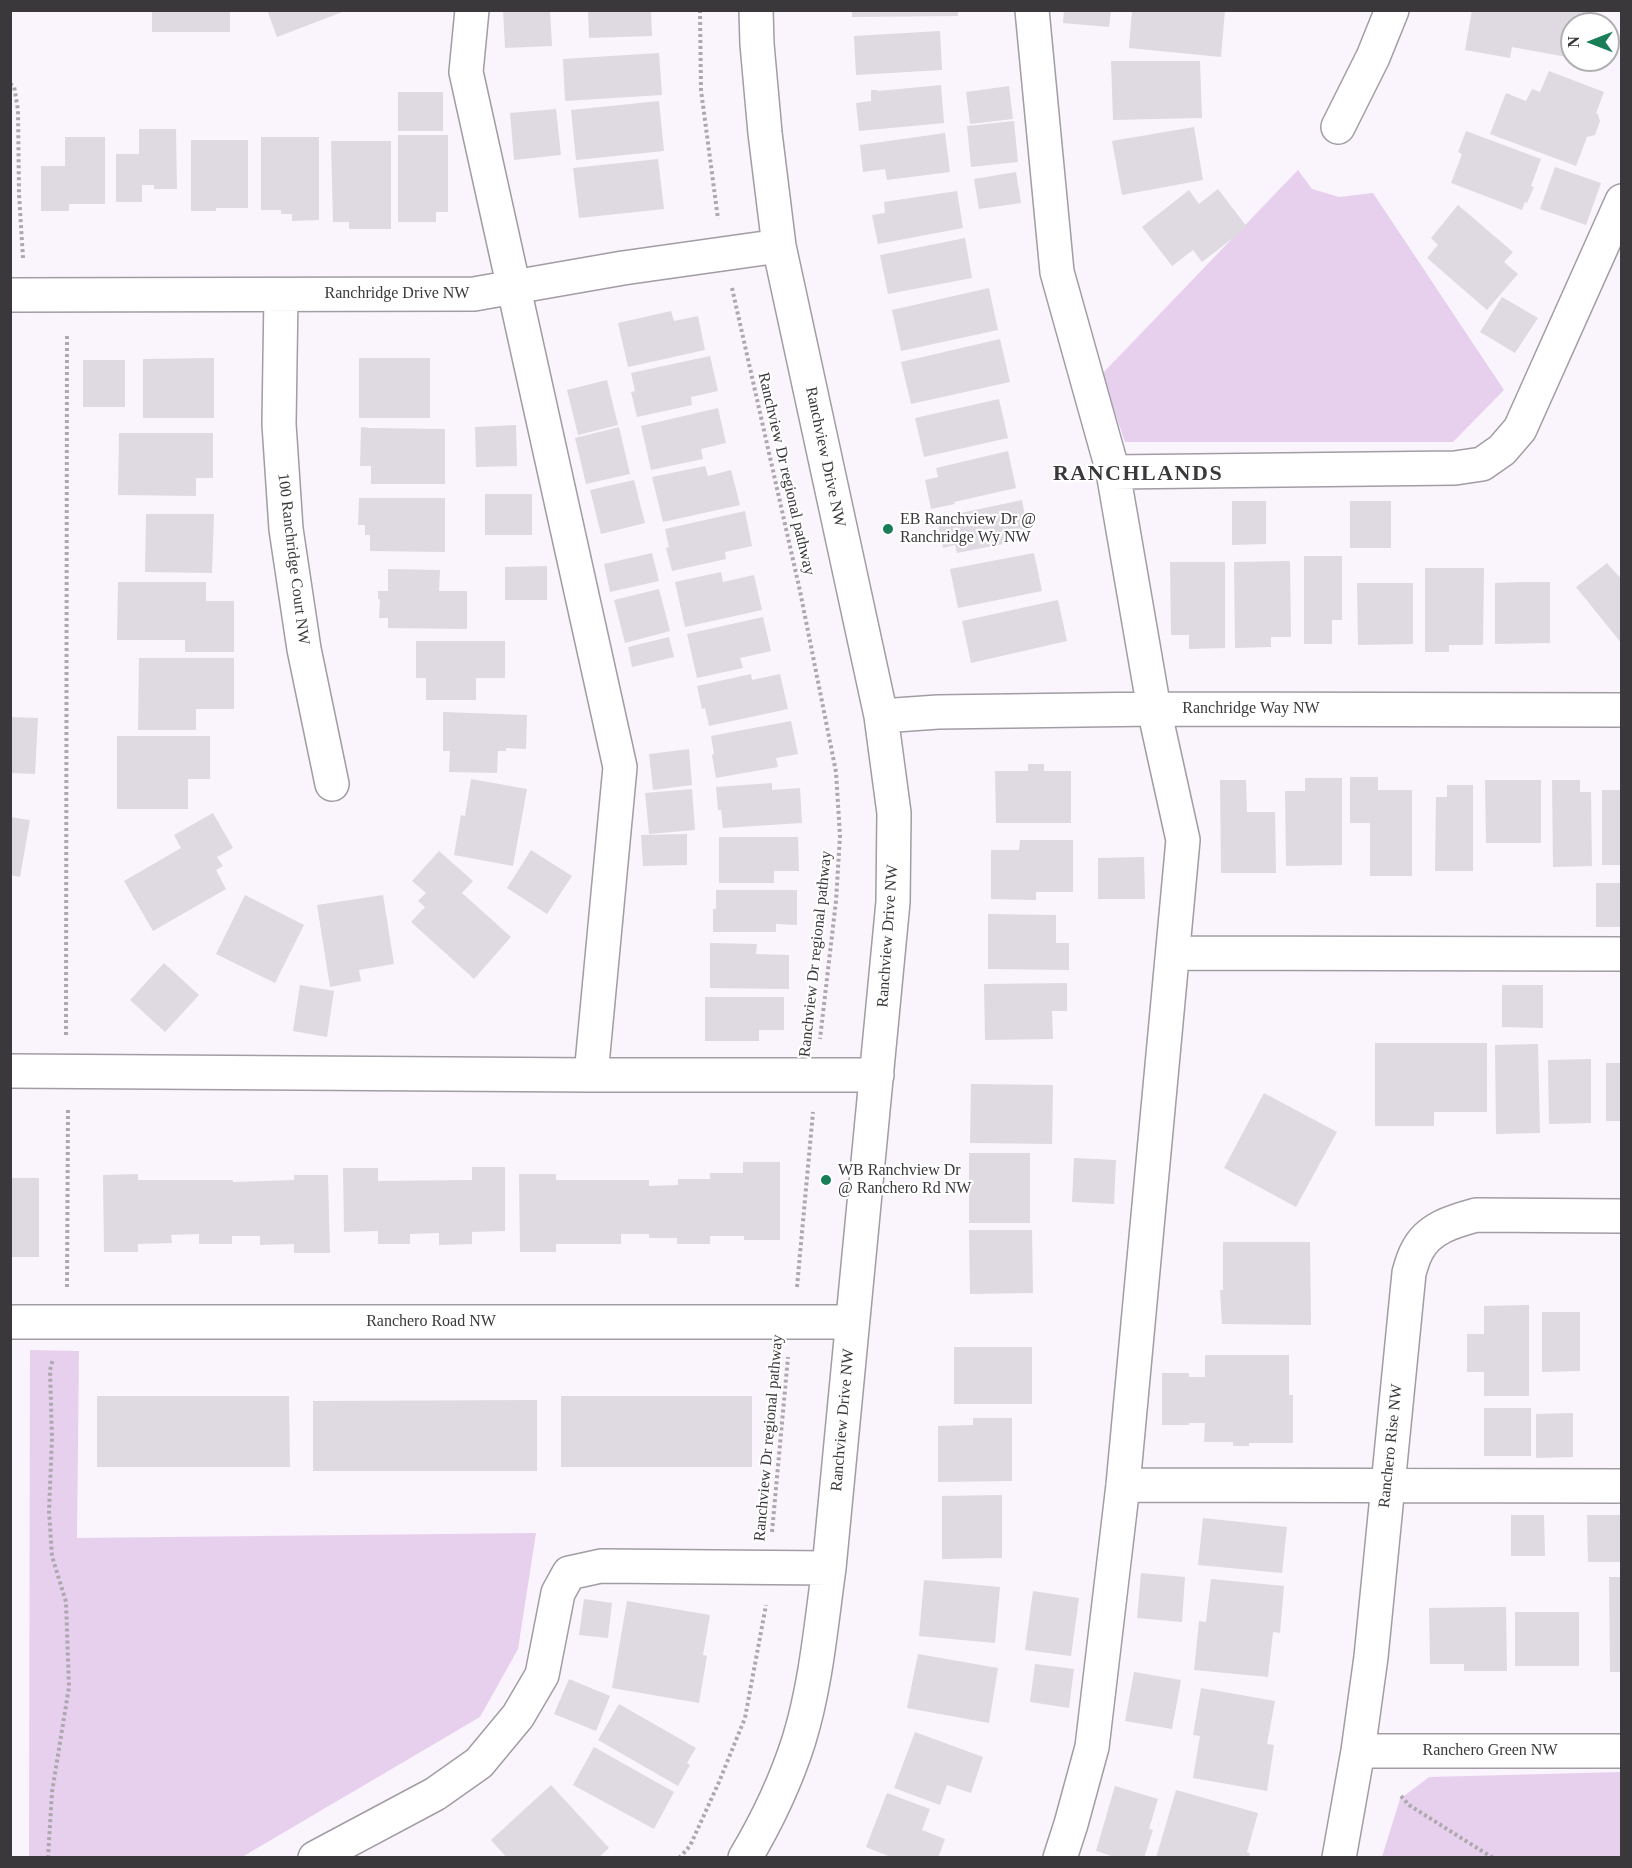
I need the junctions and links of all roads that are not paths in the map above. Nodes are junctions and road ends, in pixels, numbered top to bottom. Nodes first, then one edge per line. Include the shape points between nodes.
1 (472, 10) edge
2 (756, 10) edge
3 (1032, 10) edge
4 (1392, 10) edge
5 (1338, 127) dead end
6 (1622, 201) edge
7 (779, 246) junction
8 (514, 287) junction
9 (10, 295) edge
10 (281, 295) junction
11 (1113, 472) junction
12 (1154, 709) junction
13 (1622, 710) edge
14 (882, 716) junction
15 (332, 784) dead end
16 (1173, 953) junction
17 (1622, 954) edge
18 (10, 1071) edge
19 (591, 1075) junction
20 (877, 1075) junction
21 (1622, 1216) edge
22 (10, 1322) edge
23 (852, 1322) junction
24 (1123, 1485) junction
25 (1387, 1486) junction
26 (1622, 1486) edge
27 (829, 1568) junction
28 (1358, 1751) junction
29 (1622, 1751) edge
30 (315, 1857) edge
31 (745, 1857) edge
32 (1059, 1857) edge
33 (1339, 1857) edge

1 - 8 street via 466,72
2 - 7 street, Ranchview Drive NW
3 - 11 street via 1057,272
4 - 5 street
6 - 11 street via 1520,429 1502,450 1482,464 1455,468
7 - 8 street, Ranchridge Drive NW
7 - 14 street, Ranchview Drive NW
8 - 10 street, Ranchridge Drive NW via 474,294
8 - 19 street via 620,767
9 - 10 street, Ranchridge Drive NW
10 - 15 street, 100 Ranchridge Court NW via 279,424 286,529 304,649
11 - 12 street
12 - 13 street, Ranchridge Way NW
12 - 14 street, Ranchridge Way NW
12 - 16 street via 1184,840
14 - 20 street, Ranchview Drive NW via 894,813 893,891
16 - 17 street
16 - 24 street
18 - 19 street
19 - 20 street
20 - 23 street, Ranchview Drive NW
21 - 25 street, Ranchero Rise NW via 1476,1215 1429,1234 1417,1250 1409,1273
22 - 23 street, Ranchero Road NW
23 - 27 street, Ranchview Drive NW
24 - 25 street
24 - 32 street via 1092,1746
25 - 26 street
25 - 28 street, Ranchero Rise NW
27 - 30 street via 601,1566 568,1573 558,1593 542,1675 518,1716 479,1763 435,1794
27 - 31 street, Ranchview Drive NW via 817,1661 799,1740 768,1819
28 - 29 street, Ranchero Green NW
28 - 33 street, Ranchero Rise NW

